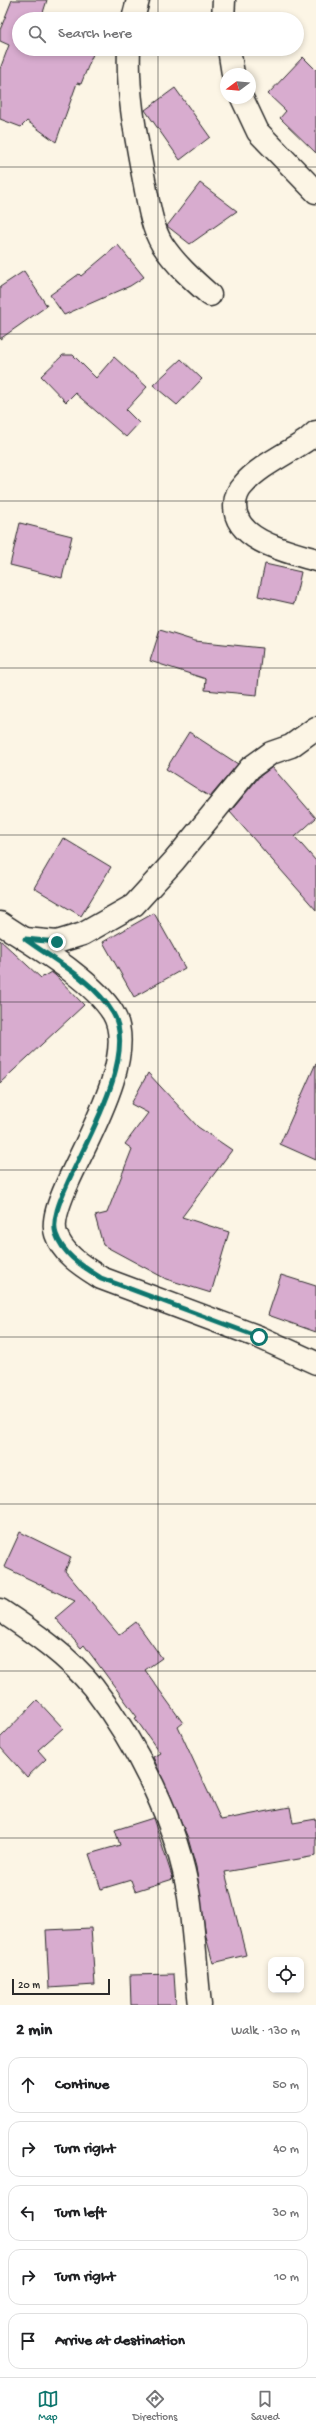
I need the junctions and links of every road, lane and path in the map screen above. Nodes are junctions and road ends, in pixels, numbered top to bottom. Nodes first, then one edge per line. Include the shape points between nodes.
1 (138, 0) edge
2 (224, 0) edge
3 (135, 12) edge
4 (223, 12) edge
5 (129, 56) edge
6 (229, 56) edge
7 (232, 68) edge
8 (245, 104) edge
9 (316, 192) edge
10 (210, 295) dead end
11 (316, 432) edge
12 (316, 560) edge
13 (316, 728) edge
14 (0, 923) edge
15 (25, 939) junction
16 (316, 1363) edge
17 (0, 1610) edge
18 (200, 2005) edge

1 - 3 street
2 - 4 street
5 - 10 street via 134,126 150,211 162,243 188,275
6 - 7 street
8 - 9 street via 258,132
11 - 12 street via 244,484 235,498 235,514 246,531 264,542
13 - 15 street via 291,746 271,753 250,768 174,861 134,905 83,934 57,942
14 - 15 street
15 - 16 street via 94,989 113,1013 121,1037 118,1062 108,1095 60,1200 55,1224 60,1242 80,1265 101,1278 259,1337
17 - 18 street via 41,1637 92,1686 133,1748 172,1829 189,1896

